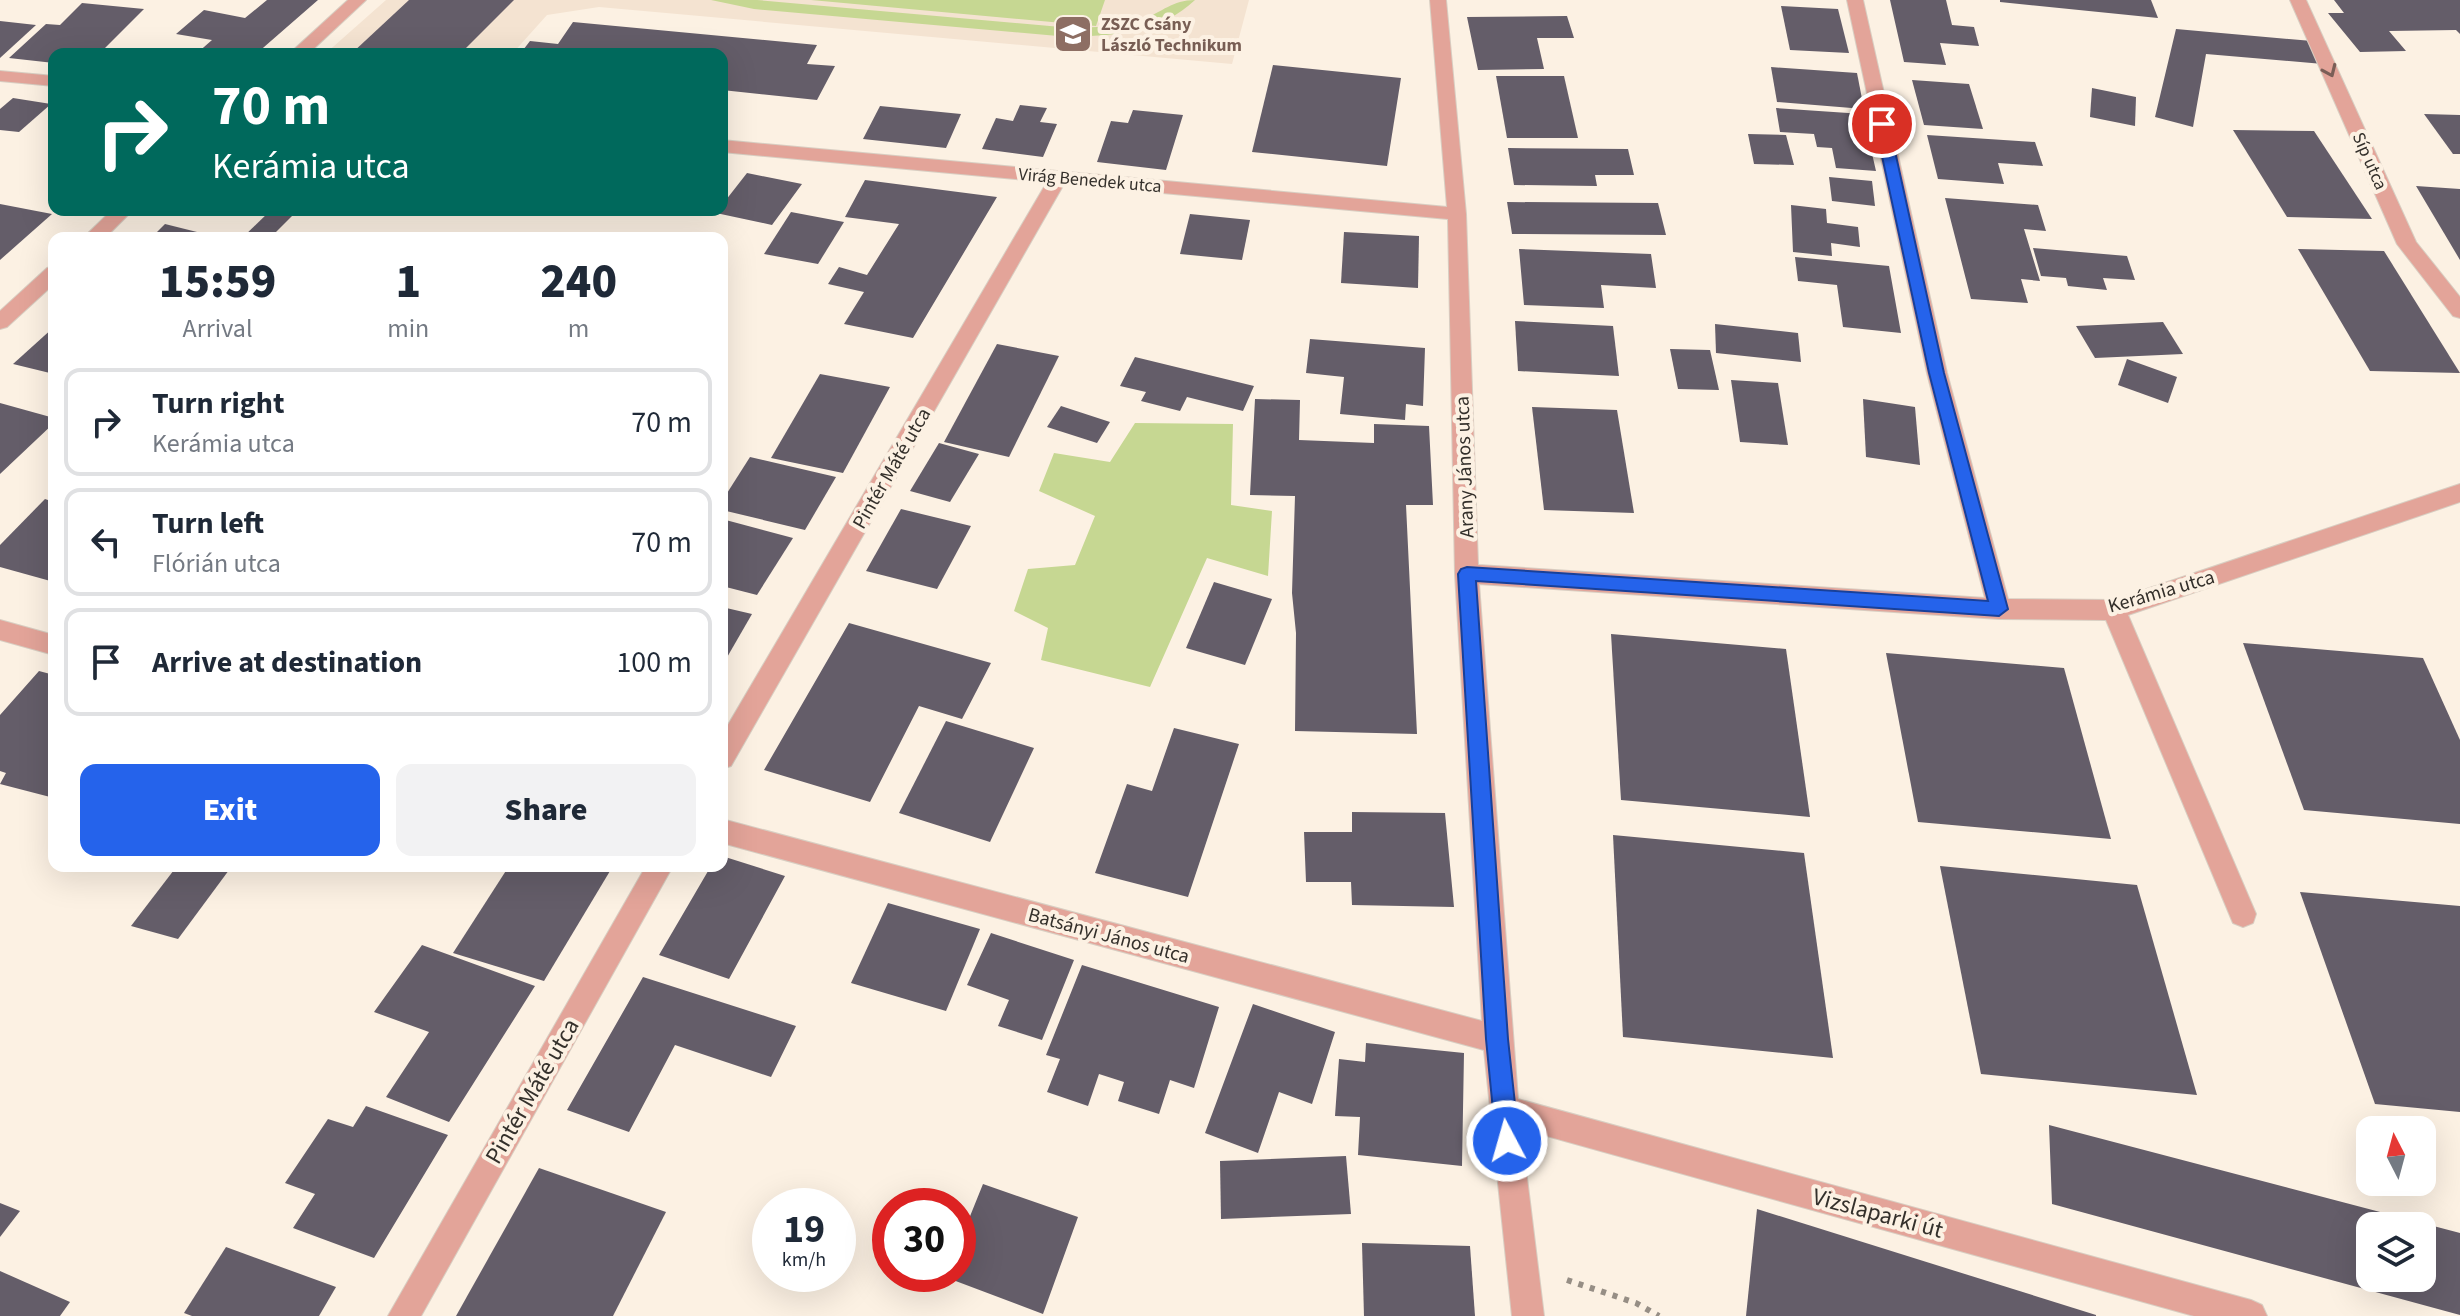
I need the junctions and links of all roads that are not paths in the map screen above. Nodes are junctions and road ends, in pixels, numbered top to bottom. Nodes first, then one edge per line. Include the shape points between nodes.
1 (358, 0) edge
2 (1438, 0) edge
3 (1855, 0) edge
4 (2298, 0) edge
5 (305, 48) edge
6 (0, 76) edge
7 (48, 80) edge
8 (728, 147) edge
9 (1059, 177) junction
10 (1457, 214) junction
11 (117, 216) edge
12 (100, 232) edge
13 (48, 278) edge
14 (2460, 311) edge
15 (0, 322) edge
16 (2460, 493) edge
17 (1467, 574) junction
18 (1999, 609) junction
19 (2114, 610) junction
20 (0, 630) edge
21 (48, 643) edge
22 (728, 748) edge
23 (728, 833) edge
24 (657, 872) edge
25 (2243, 914) dead end
26 (1497, 1039) junction
27 (1504, 1110) junction
28 (404, 1316) edge
29 (1528, 1316) edge
30 (2251, 1316) edge

1 - 5 street
2 - 10 street, Arany János utca
3 - 18 street via 1937,373
4 -> 14 street, Síp utca via 2407,244
6 - 7 street
8 - 9 street, Virág Benedek utca
9 - 10 street, Virág Benedek utca
9 - 22 street, Pintér Máté utca
10 - 17 street, Arany János utca
11 - 12 street
13 - 15 street
16 - 19 street, Kerámia utca
17 - 18 street, Kerámia utca
17 - 26 street, Arany János utca
18 - 19 street, Kerámia utca
19 - 25 street
20 - 21 street
23 - 26 street, Batsányi János utca
24 - 28 street, Pintér Máté utca
26 - 27 street, Arany János utca
27 - 29 street, Arany János utca
27 - 30 street, Vizslaparki út

